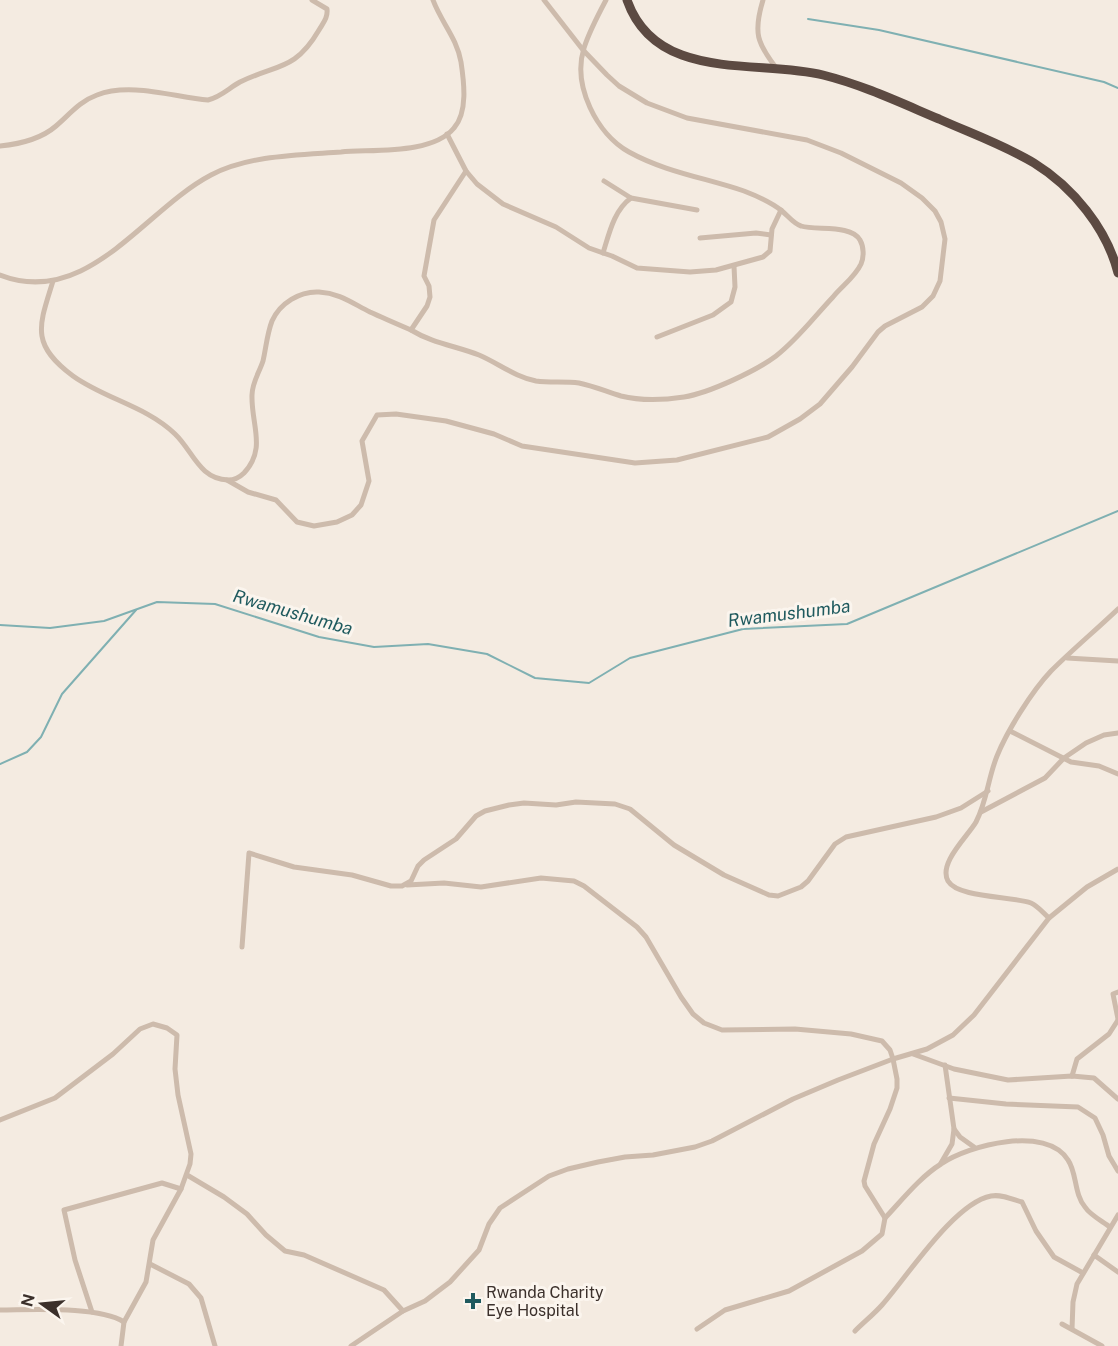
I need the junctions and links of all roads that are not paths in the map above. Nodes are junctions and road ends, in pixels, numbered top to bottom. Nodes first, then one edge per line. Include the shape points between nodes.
1 (312, 0) edge
2 (434, 0) edge
3 (544, 0) edge
4 (606, 0) edge
5 (627, 0) edge
6 (763, 0) edge
7 (583, 50) junction
8 (777, 69) junction
9 (447, 134) junction
10 (0, 146) edge
11 (466, 171) junction
12 (604, 181) dead end
13 (631, 198) junction
14 (697, 210) dead end
15 (781, 210) junction
16 (771, 235) junction
17 (700, 238) dead end
18 (603, 253) junction
19 (734, 266) junction
20 (1118, 273) edge
21 (0, 275) edge
22 (53, 281) junction
23 (411, 330) junction
24 (657, 337) dead end
25 (227, 480) junction
26 (1118, 609) edge
27 (1067, 658) junction
28 (1118, 661) edge
29 (1010, 732) junction
30 (1118, 733) edge
31 (1064, 758) junction
32 (1118, 774) edge
33 (988, 791) junction
34 (981, 812) junction
35 (1118, 869) edge
36 (407, 885) junction
37 (1049, 918) junction
38 (242, 947) dead end
39 (1118, 992) edge
40 (1118, 1020) edge
41 (912, 1053) junction
42 (893, 1059) junction
43 (945, 1065) junction
44 (1072, 1076) junction
45 (949, 1098) junction
46 (1118, 1099) edge
47 (0, 1120) edge
48 (954, 1129) junction
49 (974, 1147) junction
50 (940, 1164) junction
51 (1118, 1171) edge
52 (187, 1175) junction
53 (181, 1189) junction
54 (885, 1218) junction
55 (1117, 1219) edge
56 (1110, 1227) junction
57 (1094, 1255) junction
58 (150, 1264) junction
59 (1118, 1272) edge
60 (1083, 1273) junction
61 (0, 1310) edge
62 (403, 1311) junction
63 (92, 1312) junction
64 (124, 1322) junction
65 (1062, 1324) dead end
66 (698, 1329) dead end
67 (1072, 1329) junction
68 (855, 1331) dead end
69 (121, 1346) edge
70 (215, 1346) edge
71 (351, 1346) edge
72 (1102, 1346) edge

1 - 10 street via 325,6 327,17 306,50 280,68 241,82 208,100 134,90 97,94 48,132
2 - 9 street via 461,62 462,113
3 - 7 street
4 - 7 street
5 - 8 highway via 645,31 674,52 716,64
6 - 8 street via 759,42
7 - 15 street via 583,89 589,109 614,141 640,158 743,191
7 - 25 street via 619,86 665,111 807,140 901,183 935,211 945,239 940,281 933,296 922,307 878,332 820,404 768,437 734,447 677,460 635,463 522,446 474,427 446,421 377,415 362,441 369,481 361,505 337,522 314,526 297,522 276,500 248,492
8 - 20 highway via 821,75 872,91 1034,163 1061,184 1092,219 1106,240
9 - 11 street
9 - 22 street via 411,147 267,159 225,168 192,187 89,267
11 - 18 street via 503,204
11 - 23 street via 434,220 423,276 430,297
12 - 13 street
13 - 14 street
13 - 18 street via 618,213
15 - 16 street
15 - 23 street via 800,226 857,236 863,246 860,265 854,276 775,356 700,393 645,400 572,382 537,381
16 - 17 street
16 - 19 street via 768,254
18 - 19 street via 645,270 690,272
19 - 24 street via 731,302 713,315
21 - 22 street via 22,282
22 - 25 street via 40,328 48,352 74,376 161,422 185,445 197,465 216,478
23 - 25 street via 335,294 306,293 293,298 273,320 253,387 256,454 240,476
26 - 27 street
27 - 28 street
27 - 29 street via 1040,684
29 - 31 street
29 - 33 street via 996,758
30 - 31 street via 1086,743
31 - 32 street
31 - 34 street via 1046,778
33 - 34 street
33 - 36 street via 936,818 846,837 835,844 808,881 778,896 701,862 623,805 576,802 509,805 485,811 456,839 424,860
34 - 37 street via 950,858 946,868 950,884 967,892 1034,904
35 - 37 street via 1087,887
36 - 38 street via 391,886 352,875 294,867 249,854
36 - 42 street via 481,887 541,878 574,881 637,927 681,998 704,1023 722,1030 773,1028 871,1037 882,1041
37 - 41 street via 974,1015 953,1035
39 - 40 street via 1113,994
40 - 44 street via 1109,1034 1077,1059
41 - 42 street
41 - 43 street
42 - 54 street via 897,1088 864,1180
42 - 62 street via 793,1100 695,1147 598,1162 549,1176 500,1208 479,1250 450,1282
43 - 44 street via 1008,1080
43 - 45 street
44 - 46 street via 1094,1078
45 - 48 street
45 - 51 street via 1078,1107 1095,1118
47 - 52 street via 55,1098 140,1029 153,1024 160,1026 177,1035 178,1095 191,1154
48 - 49 street
48 - 50 street via 952,1144
49 - 50 street
49 - 56 street via 1035,1141 1053,1145 1068,1160 1084,1207
50 - 54 street
52 - 53 street
52 - 62 street via 247,1214 285,1251 304,1255 384,1290
53 - 58 street via 156,1231
53 - 63 street via 162,1183 64,1210
54 - 66 street via 882,1234 862,1251 789,1292 725,1310
55 - 56 street
56 - 57 street
57 - 59 street
57 - 60 street
58 - 64 street via 146,1282
58 - 70 street via 189,1284 201,1298
60 - 67 street via 1073,1302
60 - 68 street via 1054,1257 1022,1202 990,1196 957,1216
61 - 63 street
62 - 71 street
63 - 64 street
64 - 69 street
65 - 67 street
67 - 72 street

